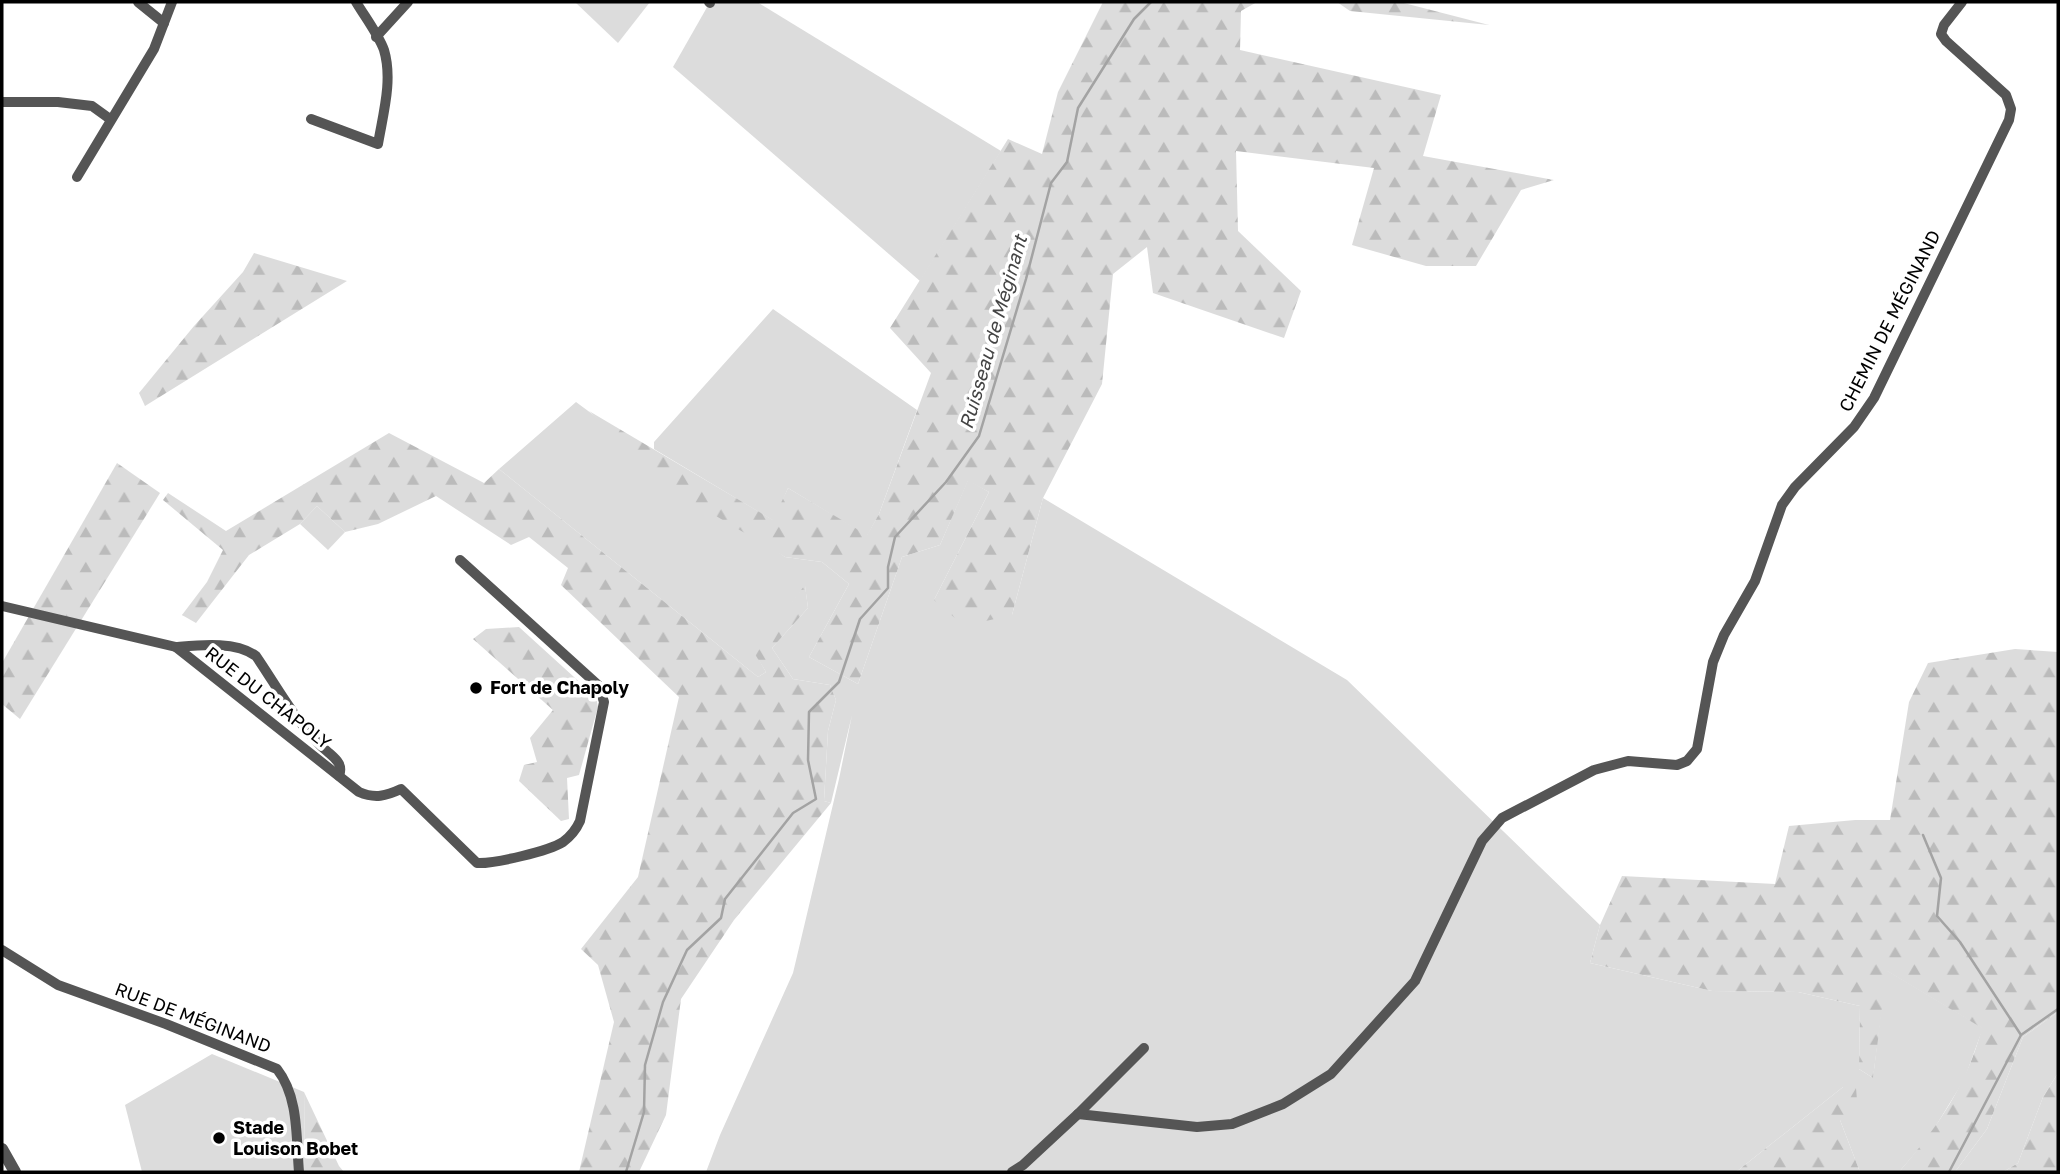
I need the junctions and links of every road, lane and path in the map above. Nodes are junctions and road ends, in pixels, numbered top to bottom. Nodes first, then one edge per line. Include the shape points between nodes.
1 (138, 2) edge
2 (173, 2) edge
3 (356, 2) edge
4 (408, 2) edge
5 (1962, 2) edge
6 (164, 23) junction
7 (376, 37) junction
8 (2, 102) edge
9 (311, 119) dead end
10 (110, 120) junction
11 (77, 177) dead end
12 (460, 560) dead end
13 (2, 606) edge
14 (176, 647) junction
15 (339, 776) junction
16 (2, 950) edge
17 (1144, 1048) dead end
18 (1078, 1114) junction
19 (2, 1149) edge
20 (15, 1172) edge
21 (299, 1172) edge
22 (1012, 1172) edge

1 - 6 street
2 - 6 street
3 - 7 street
4 - 7 street
5 - 18 street, CHEMIN DE MÉGINAND via 1941,34 2006,95 2009,120 1874,398 1854,427 1782,505 1755,581 1713,662 1697,749 1676,765 1628,761 1594,770 1502,818 1482,841 1415,981 1331,1074 1283,1104 1232,1124 1197,1127
6 - 10 street via 154,49
7 - 9 street via 387,70 378,144
8 - 10 street via 92,106
10 - 11 street
12 - 15 street, RUE DU CHAPOLY via 599,686 604,702 575,832 561,843 491,864 477,863 401,789 369,796
13 - 14 street, RUE DU CHAPOLY
14 - 15 street, RUE DU CHAPOLY
14 - 15 street, RUE DU CHAPOLY via 244,649 256,656 316,743 338,761
16 - 21 street, RUE DE MÉGINAND via 58,985 277,1069 292,1098
17 - 18 street
18 - 22 street
19 - 20 street

